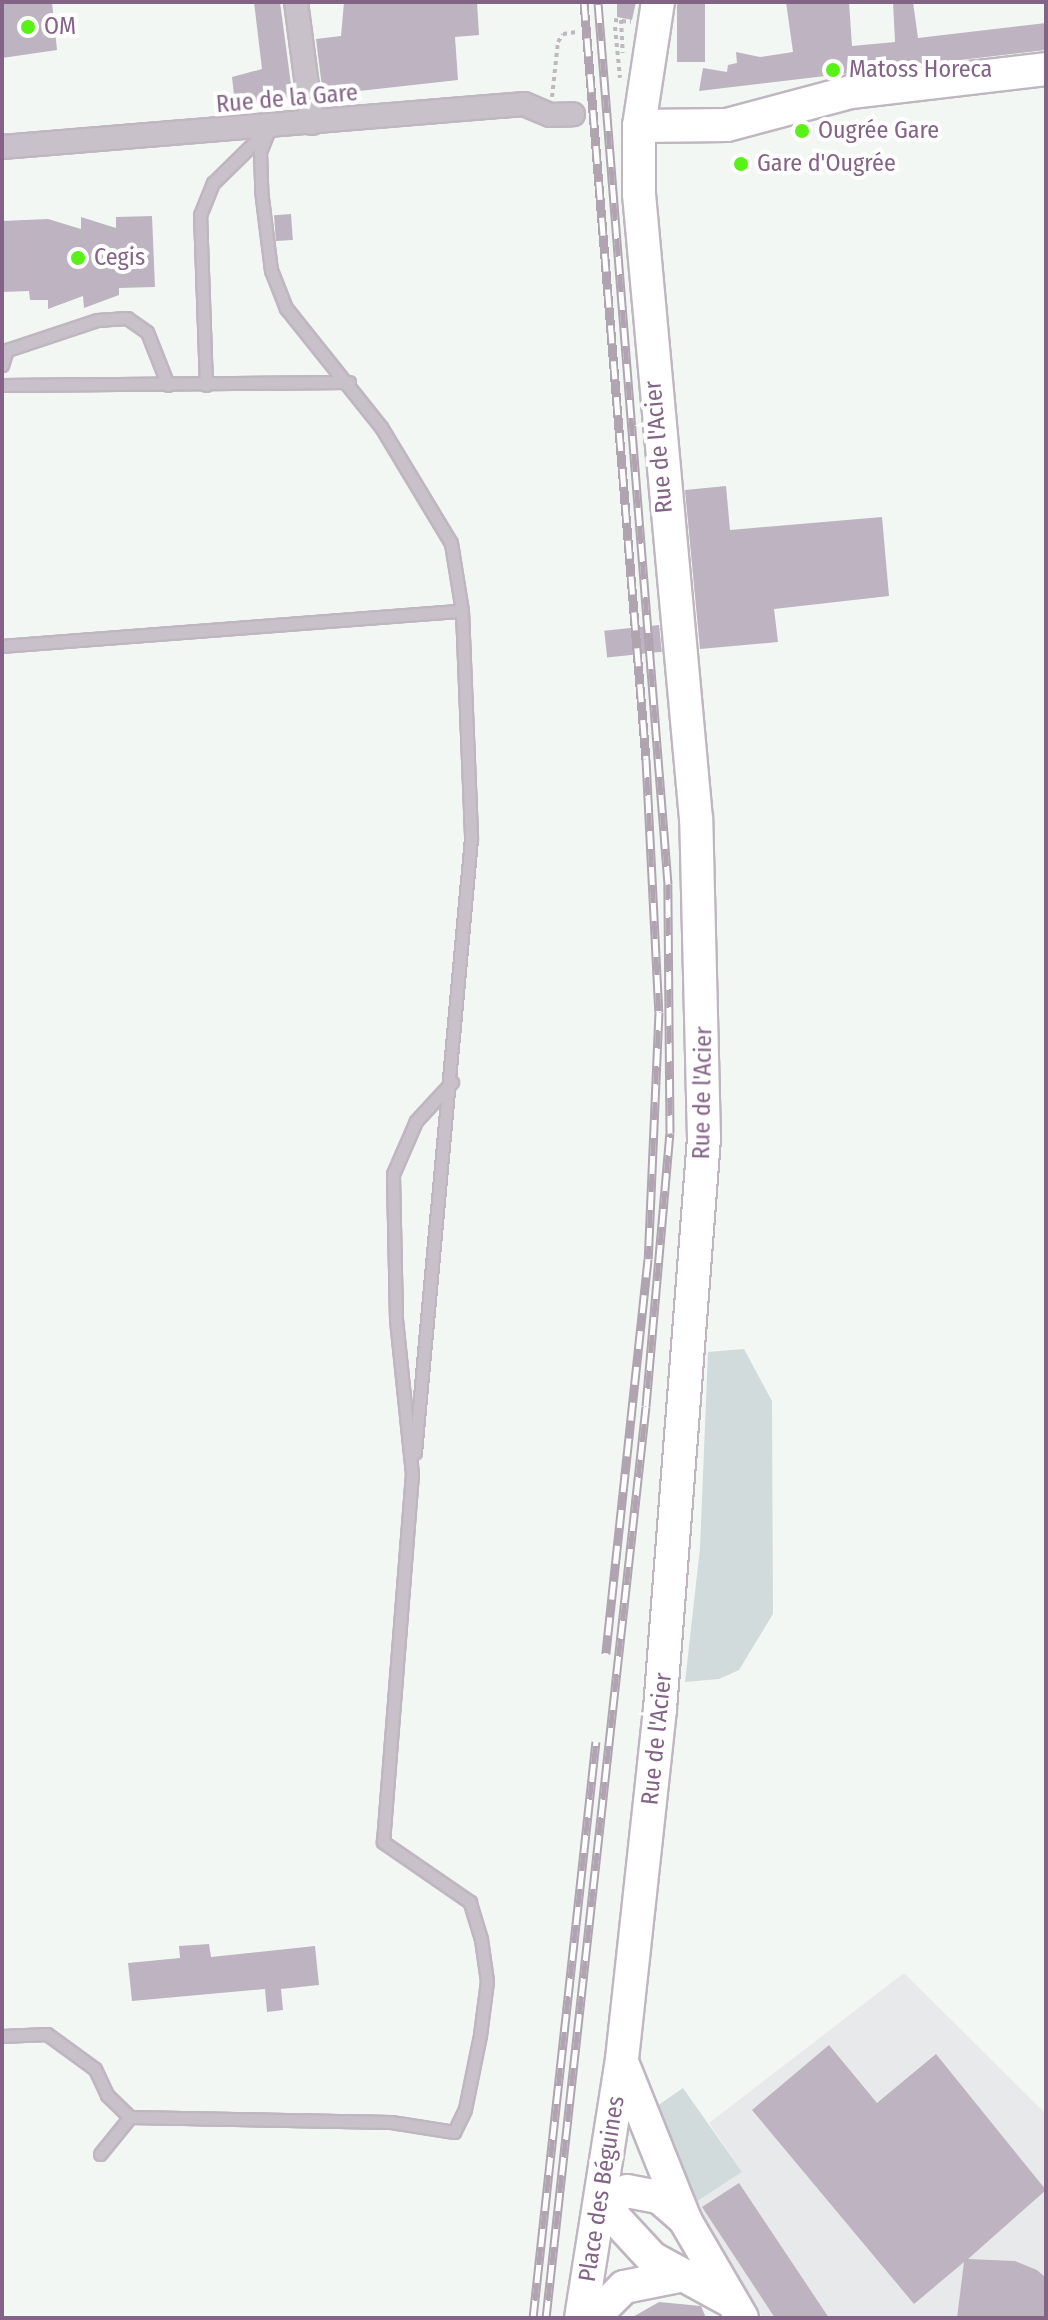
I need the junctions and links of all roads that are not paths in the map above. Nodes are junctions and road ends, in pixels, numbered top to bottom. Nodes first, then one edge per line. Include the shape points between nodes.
1 (296, 2) edge
2 (658, 2) edge
3 (1046, 69) edge
4 (573, 114) dead end
5 (312, 123) junction
6 (639, 126) junction
7 (270, 127) junction
8 (2, 147) edge
9 (2, 365) edge
10 (349, 382) junction
11 (2, 385) edge
12 (168, 385) junction
13 (206, 385) junction
14 (462, 611) junction
15 (2, 646) edge
16 (452, 1082) junction
17 (412, 1474) junction
18 (2, 2036) edge
19 (622, 2059) junction
20 (130, 2117) junction
21 (100, 2154) dead end
22 (602, 2204) junction
23 (685, 2220) junction
24 (679, 2276) junction
25 (734, 2308) edge
26 (581, 2318) edge
27 (593, 2318) edge

1 - 5 street
2 - 6 main road, Rue de l'Acier
3 - 6 main road via 851,92 727,125
4 - 5 street, Rue de la Gare via 550,115 524,104
5 - 7 street, Rue de la Gare
6 - 19 main road, Rue de l'Acier via 648,321 696,819 704,1138 678,1521
7 - 8 street, Rue de la Gare
7 - 10 lane via 260,152 271,270 286,308
7 - 13 lane via 213,183 200,215
9 - 12 lane via 7,350 43,336 97,320 127,318 147,332
10 - 13 lane
10 - 14 lane via 451,543
11 - 12 lane
12 - 13 lane
14 - 15 lane
14 - 16 lane via 471,838
16 - 17 lane
16 - 17 lane via 416,1121 393,1174 396,1319
17 - 20 lane via 383,1842 470,1902 487,1981 465,2109 454,2132 391,2122
18 - 20 lane via 47,2034 95,2069 107,2095
19 - 22 main road, Place des Béguines
19 - 23 main road
20 - 21 lane
22 - 23 main road via 638,2191 659,2197
22 - 24 main road via 638,2247
22 - 26 main road, Place des Béguines
23 - 25 main road
24 - 25 main road
24 - 27 main road via 624,2287

